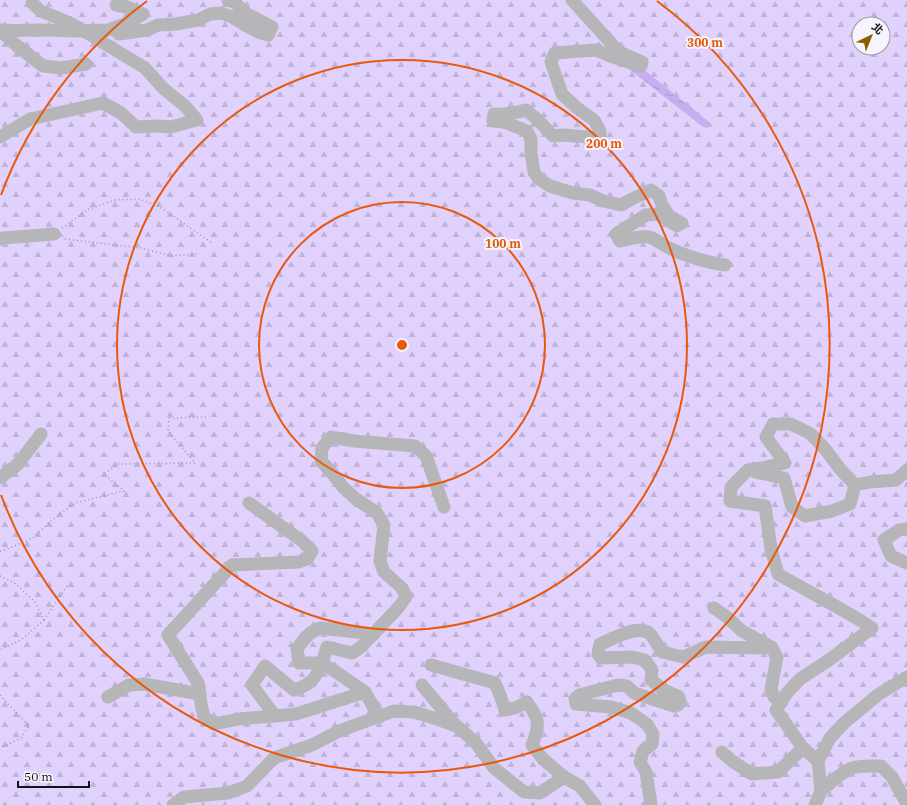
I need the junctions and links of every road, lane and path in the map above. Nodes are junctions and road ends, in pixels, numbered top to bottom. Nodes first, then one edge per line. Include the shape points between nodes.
1 (228, 0) edge
2 (572, 0) edge
3 (30, 1) edge
4 (116, 5) dead end
5 (130, 22) junction
6 (84, 31) junction
7 (86, 64) dead end
8 (0, 137) edge
9 (54, 234) junction
10 (0, 239) edge
11 (212, 243) dead end
12 (197, 254) dead end
13 (725, 265) dead end
14 (209, 417) dead end
15 (41, 434) dead end
16 (748, 470) junction
17 (907, 470) edge
18 (0, 478) edge
19 (855, 485) junction
20 (249, 504) dead end
21 (444, 508) dead end
22 (907, 529) edge
23 (0, 551) edge
24 (907, 563) edge
25 (0, 576) edge
26 (68, 586) dead end
27 (714, 608) dead end
28 (44, 620) junction
29 (374, 634) junction
30 (772, 648) junction
31 (0, 650) edge
32 (322, 663) junction
33 (431, 665) dead end
34 (907, 677) edge
35 (422, 686) dead end
36 (365, 692) junction
37 (200, 694) junction
38 (0, 695) edge
39 (108, 697) dead end
40 (782, 701) junction
41 (275, 716) junction
42 (379, 717) junction
43 (458, 727) junction
44 (0, 747) edge
45 (803, 748) junction
46 (722, 752) dead end
47 (818, 761) junction
48 (564, 777) junction
49 (821, 791) junction
50 (907, 804) edge
51 (173, 805) edge
52 (595, 805) edge
53 (651, 805) edge
54 (815, 805) edge

1 - 5 street via 234,2 246,14 272,27 268,35 221,13 210,14 198,20 158,25 147,30 119,34 116,31
2 - 13 street via 619,52 642,62 641,66 596,50 555,53 550,62 562,94 594,120 600,131 600,138 552,136 526,110 494,114 493,121 504,122 527,131 531,139 534,172 550,186 621,205 651,190 659,196 670,216 682,223 677,226 658,214 646,215 616,234 620,241 650,237 684,255
3 - 6 street via 41,11
4 - 5 street via 143,14
5 - 6 street via 108,30
6 - 7 street via 0,30 43,66 62,68
6 - 8 street via 146,68 197,120 171,127 136,127 121,113 103,103 30,119
9 - 10 street
9 - 11 path via 87,210 115,200 138,199 157,205
9 - 12 path via 63,239 141,248 171,256
14 - 23 path via 169,418 168,431 195,463 118,464 104,474 124,491 75,503 51,520 33,538
15 - 18 street via 18,464
16 - 19 street via 784,478 792,507 804,516 832,511 850,504
16 - 19 street via 785,463 766,437 773,424 791,424 811,434
16 - 40 street via 731,487 730,501 765,506 771,549 778,574 872,628 800,679
17 - 19 street via 896,480
20 - 37 street via 312,551 307,559 299,562 232,565 168,635 198,683
21 - 29 street via 426,456 415,446 331,437 322,448 321,461 356,499 377,513 384,525 380,561 384,572 402,588 406,597
22 - 24 street via 898,530 884,540 891,556
25 - 28 path via 16,584 35,602
26 - 28 path
27 - 30 street via 742,631
28 - 31 path via 21,640
29 - 32 street via 352,653 327,647
29 - 32 street via 324,628 312,631 297,649 299,663
30 - 40 street via 777,657 771,689 774,697
30 - 53 street via 706,647 683,657 662,652 649,633 642,630 634,630 600,644 598,654 601,658 632,657 645,660 652,670 651,680 664,690 680,697 678,704 674,706 634,693 627,686 618,685 579,695 575,699 576,704 611,707 631,713 647,724 654,734 652,744 642,751 640,762 646,772
32 - 36 street
32 - 41 street via 316,676 305,686 294,690 265,666 252,686
33 - 48 street via 495,683 505,710 527,702 537,719 537,731 532,745 543,760
34 - 47 street via 879,694 844,723 830,738
35 - 43 street
36 - 41 street via 296,714
36 - 42 street
37 - 39 street via 144,684 129,685
37 - 41 street via 204,717 214,724
38 - 44 path via 29,726 21,738
40 - 45 street via 776,710
42 - 43 street via 394,711 414,712
42 - 51 street via 274,758 247,786 228,793 184,797
43 - 48 street via 476,743 494,768 524,792 540,793
45 - 46 street via 778,772 752,774
45 - 47 street
47 - 49 street
48 - 52 street via 580,786
49 - 50 street via 836,777 853,768 881,766 892,777
49 - 54 street

